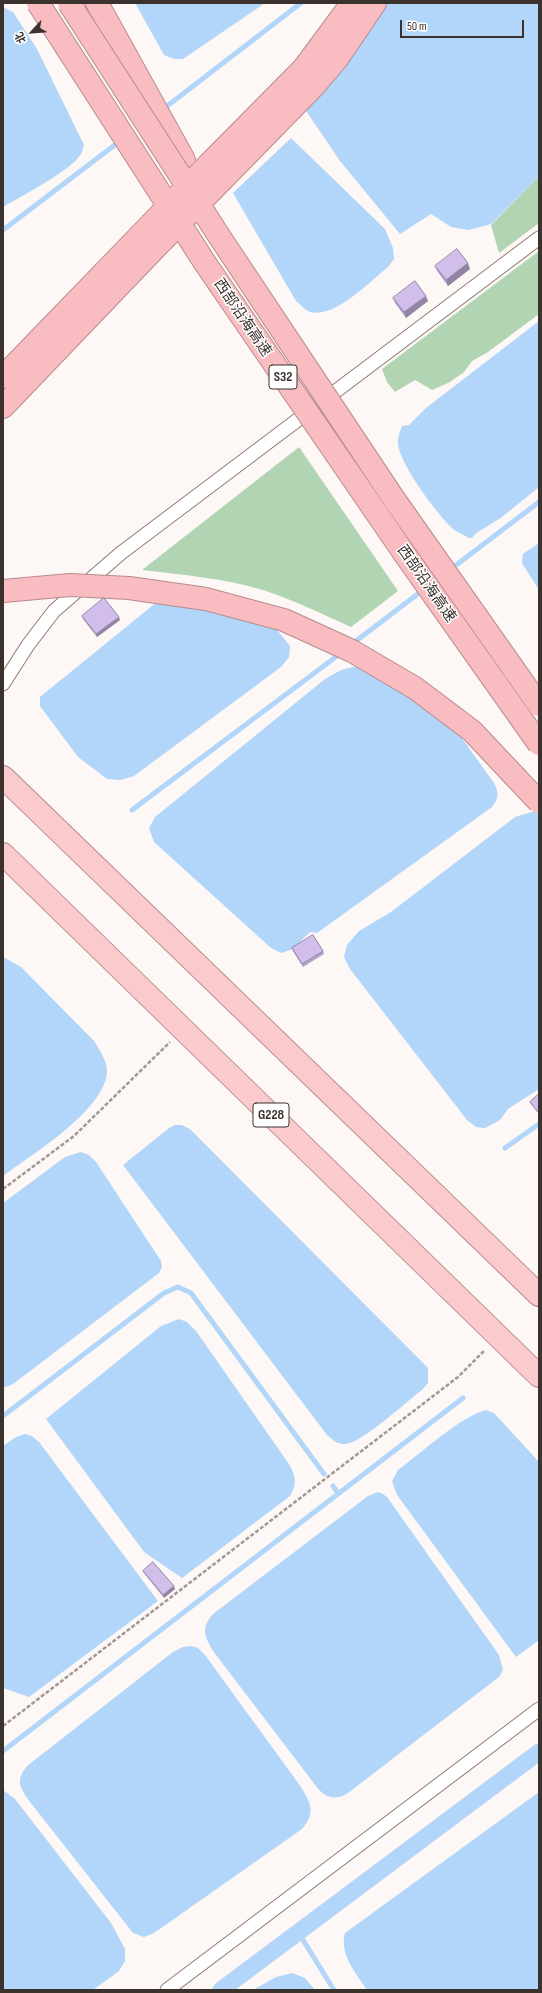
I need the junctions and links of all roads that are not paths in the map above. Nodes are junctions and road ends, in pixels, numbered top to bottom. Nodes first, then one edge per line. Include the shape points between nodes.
1 (38, 3) edge
2 (69, 3) edge
3 (97, 3) edge
4 (352, 3) edge
5 (375, 3) edge
6 (186, 184) junction
7 (539, 238) edge
8 (3, 377) edge
9 (3, 407) edge
10 (3, 591) edge
11 (3, 684) edge
12 (539, 705) edge
13 (539, 744) edge
14 (3, 777) edge
15 (539, 802) edge
16 (3, 854) edge
17 (539, 1295) edge
18 (539, 1376) edge
19 (539, 1709) edge
20 (167, 1990) edge

1 - 13 highway, 西部沿海高速 / S32, bridge via 205,263 406,556
2 - 6 highway, 西部沿海高速 / S32, bridge
3 - 6 highway via 183,158 188,172
4 - 8 highway, bridge via 304,68
5 - 9 highway, bridge via 337,59 313,87
6 - 12 highway, 西部沿海高速 / S32, bridge via 394,499
7 - 11 street via 121,553 54,611
10 - 15 highway, bridge via 70,585 129,588 206,599 284,620 352,651 415,688 472,731
14 - 17 highway
16 - 18 highway, G228
19 - 20 street

